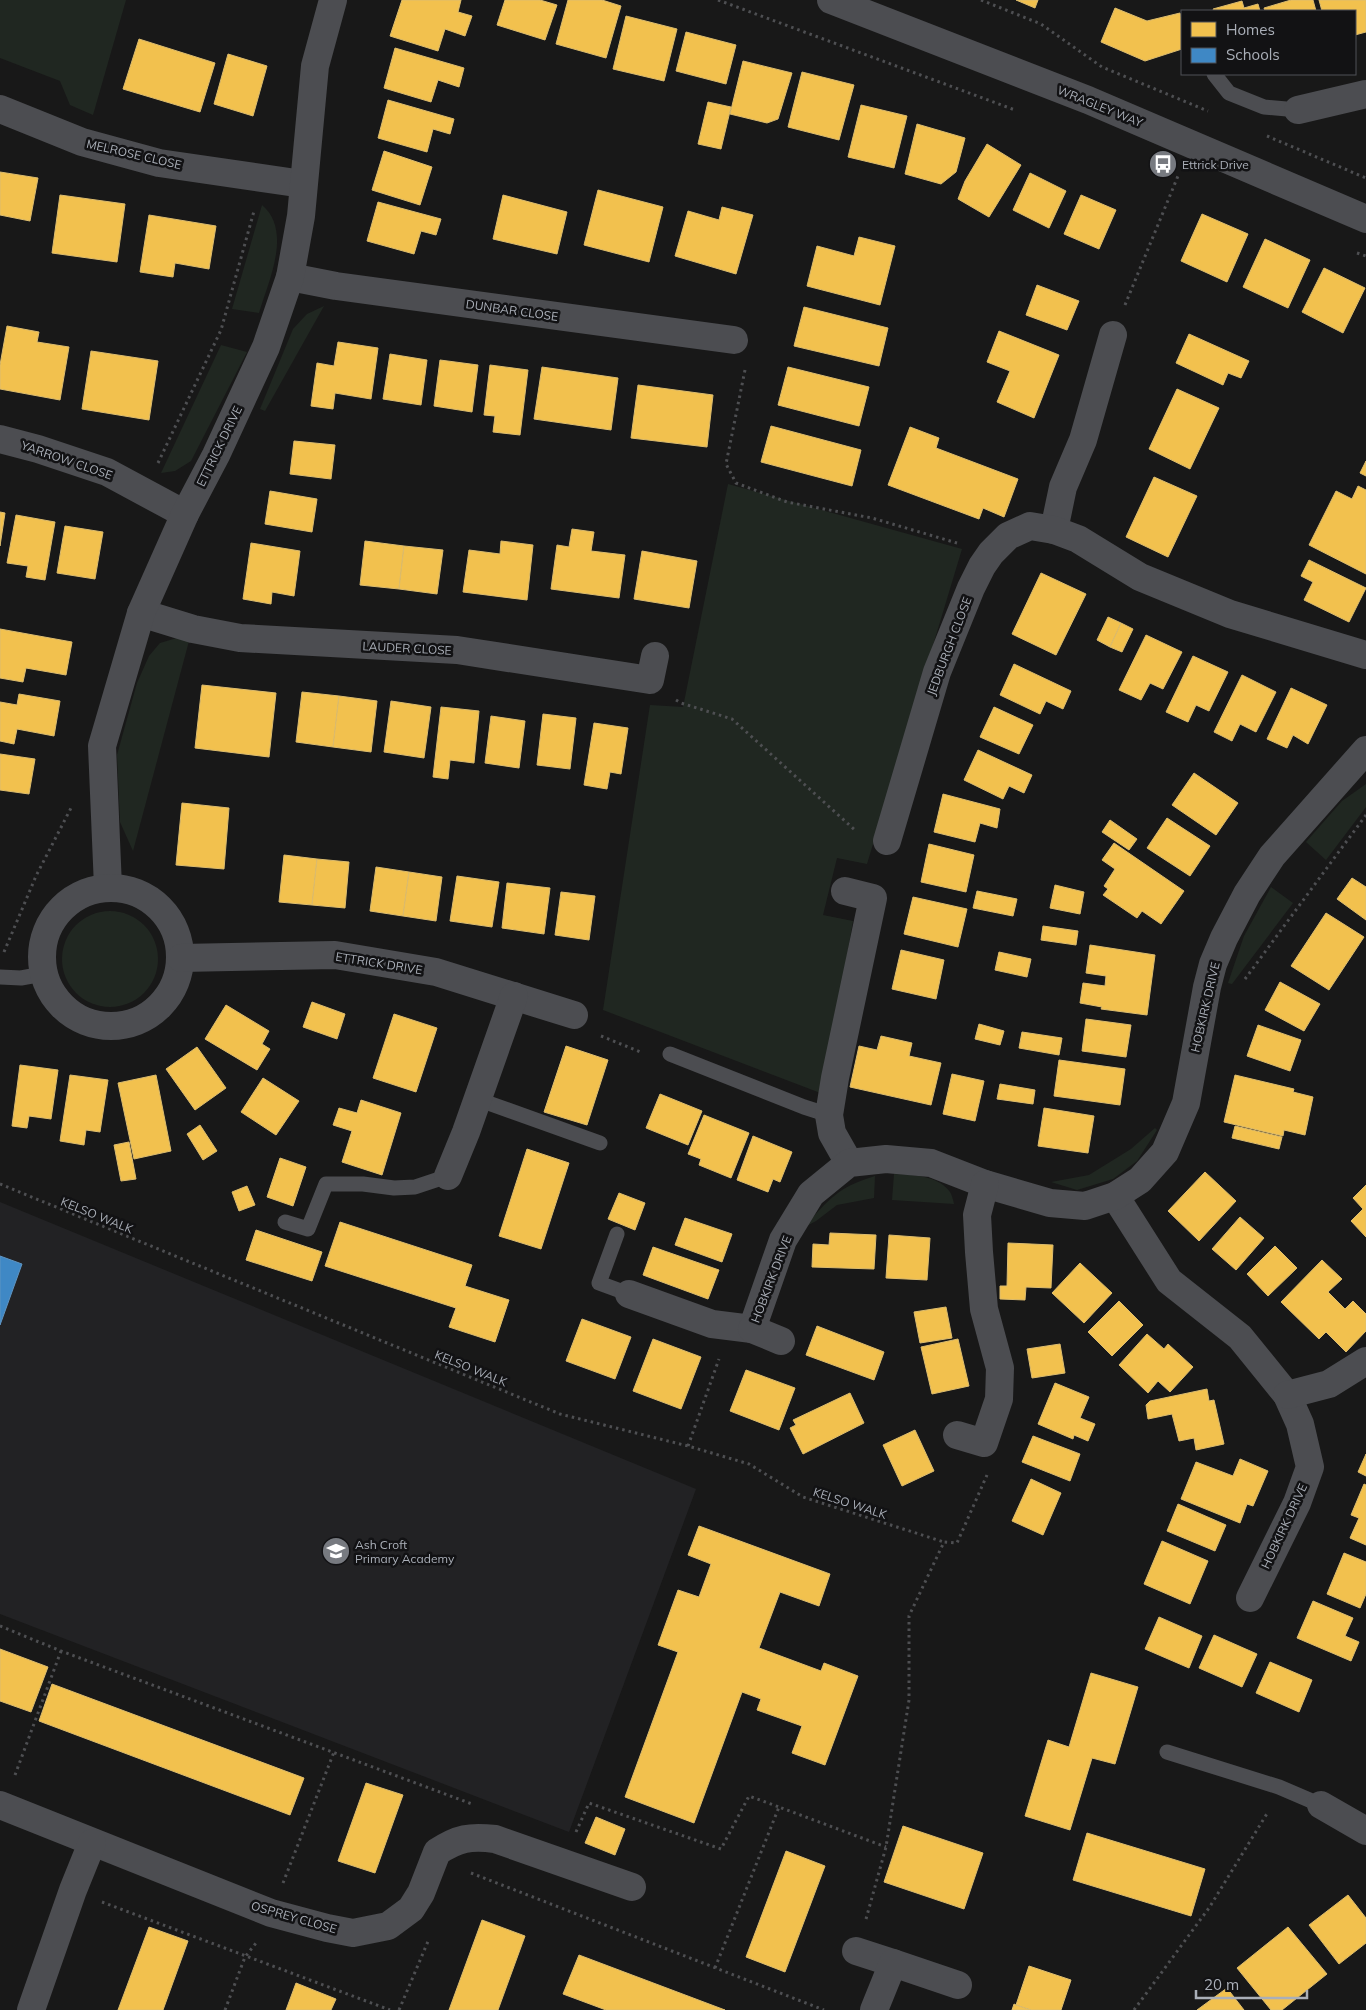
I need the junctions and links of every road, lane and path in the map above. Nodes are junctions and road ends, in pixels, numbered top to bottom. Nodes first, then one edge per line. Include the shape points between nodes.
1 (333, 0) edge
2 (718, 0) edge
3 (831, 0) edge
4 (981, 0) edge
5 (1215, 75) edge
6 (1366, 94) edge
7 (0, 109) edge
8 (1298, 110) joint
9 (1019, 112) dead end
10 (1211, 113) dead end
11 (1266, 136) dead end
12 (1169, 173) dead end
13 (1178, 176) junction
14 (1366, 178) edge
15 (263, 179) junction
16 (1187, 180) dead end
17 (303, 184) junction
18 (1366, 219) edge
19 (1348, 249) dead end
20 (1366, 256) edge
21 (290, 277) junction
22 (1113, 335) joint
23 (734, 340) joint
24 (0, 439) edge
25 (145, 492) junction
26 (185, 514) junction
27 (1054, 530) junction
28 (991, 553) junction
29 (141, 613) junction
30 (1366, 655) edge
31 (652, 668) joint
32 (1366, 750) edge
33 (74, 801) dead end
34 (1366, 815) edge
35 (887, 841) joint
36 (108, 887) junction
37 (845, 891) dead end
38 (3, 953) dead end
39 (181, 958) junction
40 (43, 974) junction
41 (0, 977) edge
42 (1242, 983) dead end
43 (514, 996) junction
44 (574, 1015) joint
45 (670, 1054) joint
46 (478, 1099) junction
47 (829, 1115) junction
48 (600, 1143) dead end
49 (850, 1163) junction
50 (448, 1176) joint
51 (0, 1184) edge
52 (985, 1184) junction
53 (1115, 1196) junction
54 (285, 1222) dead end
55 (617, 1234) dead end
56 (630, 1294) joint
57 (752, 1329) junction
58 (781, 1341) dead end
59 (1366, 1361) edge
60 (1287, 1395) junction
61 (957, 1436) dead end
62 (984, 1443) junction
63 (688, 1446) junction
64 (944, 1542) junction
65 (1250, 1598) dead end
66 (0, 1626) edge
67 (61, 1651) junction
68 (334, 1752) junction
69 (1167, 1752) dead end
70 (1279, 1787) junction
71 (2, 1805) edge
72 (1321, 1805) joint
73 (480, 1807) dead end
74 (779, 1807) junction
75 (1364, 1824) edge
76 (575, 1834) dead end
77 (92, 1843) junction
78 (886, 1847) junction
79 (467, 1872) dead end
80 (632, 1887) dead end
81 (73, 1890) junction
82 (271, 1913) junction
83 (856, 1951) joint
84 (245, 1957) junction
85 (893, 1963) junction
86 (715, 1968) junction
87 (958, 1985) dead end
88 (31, 2010) edge
89 (225, 2010) edge
90 (390, 2010) edge
91 (824, 2010) edge
92 (874, 2010) edge
93 (1134, 2010) edge

1 - 17 street, ETTRICK DRIVE via 315,66
2 - 9 path
3 - 18 street, WRAGLEY WAY via 1088,100
4 - 10 path via 1041,24 1102,67
5 - 8 lane via 1229,93 1264,107
6 - 8 street
7 - 15 street, MELROSE CLOSE via 82,142 160,162
11 - 14 path
12 - 13 path
13 - 16 path
13 - 22 path
15 - 17 street, MELROSE CLOSE
15 - 25 path via 221,330
17 - 21 street, ETTRICK DRIVE
19 - 20 path
21 - 23 street, DUNBAR CLOSE
21 - 26 street, ETTRICK DRIVE via 266,347
22 - 27 street via 1083,440 1063,486
23 - 28 path via 750,349 726,464 736,483 787,502 872,518
24 - 25 street, YARROW CLOSE via 106,472
25 - 26 street, YARROW CLOSE
26 - 29 street, ETTRICK DRIVE
27 - 28 street, JEDBURGH CLOSE via 1030,526 1008,536
27 - 30 street, JEDBURGH CLOSE via 1078,539 1140,576 1230,614
28 - 35 street, JEDBURGH CLOSE via 971,588 937,672
29 - 31 street, LAUDER CLOSE via 193,629 240,638 457,650
29 - 36 street, ETTRICK DRIVE via 102,746
31 - 35 path via 681,703 732,719 853,830
32 - 53 street, HOBKIRK DRIVE via 1272,856 1247,894 1214,964 1186,1103 1165,1152 1140,1180
33 - 38 path via 36,876
34 - 42 path
36 - 39 street via 146,896 165,912 177,934
36 - 40 street via 89,890 58,911 46,930 41,952
37 - 47 street via 873,898
39 - 40 street via 177,980 166,999 150,1014 130,1023 108,1026 86,1022 67,1011 52,995
39 - 43 street, ETTRICK DRIVE via 335,955 436,972
40 - 41 lane
43 - 44 street, ETTRICK DRIVE
43 - 46 street
44 - 45 path via 604,1039 654,1057
45 - 47 lane
46 - 48 lane
46 - 50 street
47 - 49 street via 832,1133
49 - 52 street, HOBKIRK DRIVE via 886,1159 931,1163
49 - 57 street, HOBKIRK DRIVE via 812,1194 783,1240
50 - 54 lane via 415,1186 394,1188 326,1184 308,1229
51 - 63 path, KELSO WALK via 560,1414
52 - 53 street, HOBKIRK DRIVE via 1050,1203 1085,1206
52 - 62 street via 977,1215 979,1252 984,1309 1000,1368 999,1400
53 - 60 street, HOBKIRK DRIVE via 1170,1281 1240,1337
55 - 56 lane via 599,1283
56 - 57 street, HOBKIRK DRIVE via 712,1324
57 - 58 street, HOBKIRK DRIVE
57 - 63 path via 726,1342
59 - 60 street via 1329,1384
60 - 65 street, HOBKIRK DRIVE via 1300,1424 1310,1467 1297,1503
61 - 62 street
62 - 64 path via 991,1465 957,1543
63 - 64 path, KELSO WALK via 749,1464 803,1497
64 - 78 path via 908,1616 909,1700
66 - 67 path
67 - 68 path
67 - 71 path
68 - 73 path
68 - 82 path
69 - 70 lane
70 - 72 lane
70 - 93 path via 1277,1797 1209,1908
71 - 77 street, OSPREY CLOSE
72 - 75 street
74 - 76 path via 749,1796 722,1849 589,1803
74 - 78 path
74 - 86 path
77 - 81 street
77 - 82 street, OSPREY CLOSE
78 - 83 path
79 - 86 path
80 - 82 street, OSPREY CLOSE via 495,1839 472,1836 437,1852 412,1909 388,1926 353,1933
81 - 84 path
81 - 88 street
82 - 84 path via 262,1935
83 - 85 street
84 - 89 path
84 - 90 path
85 - 87 street
85 - 92 street
86 - 91 path

